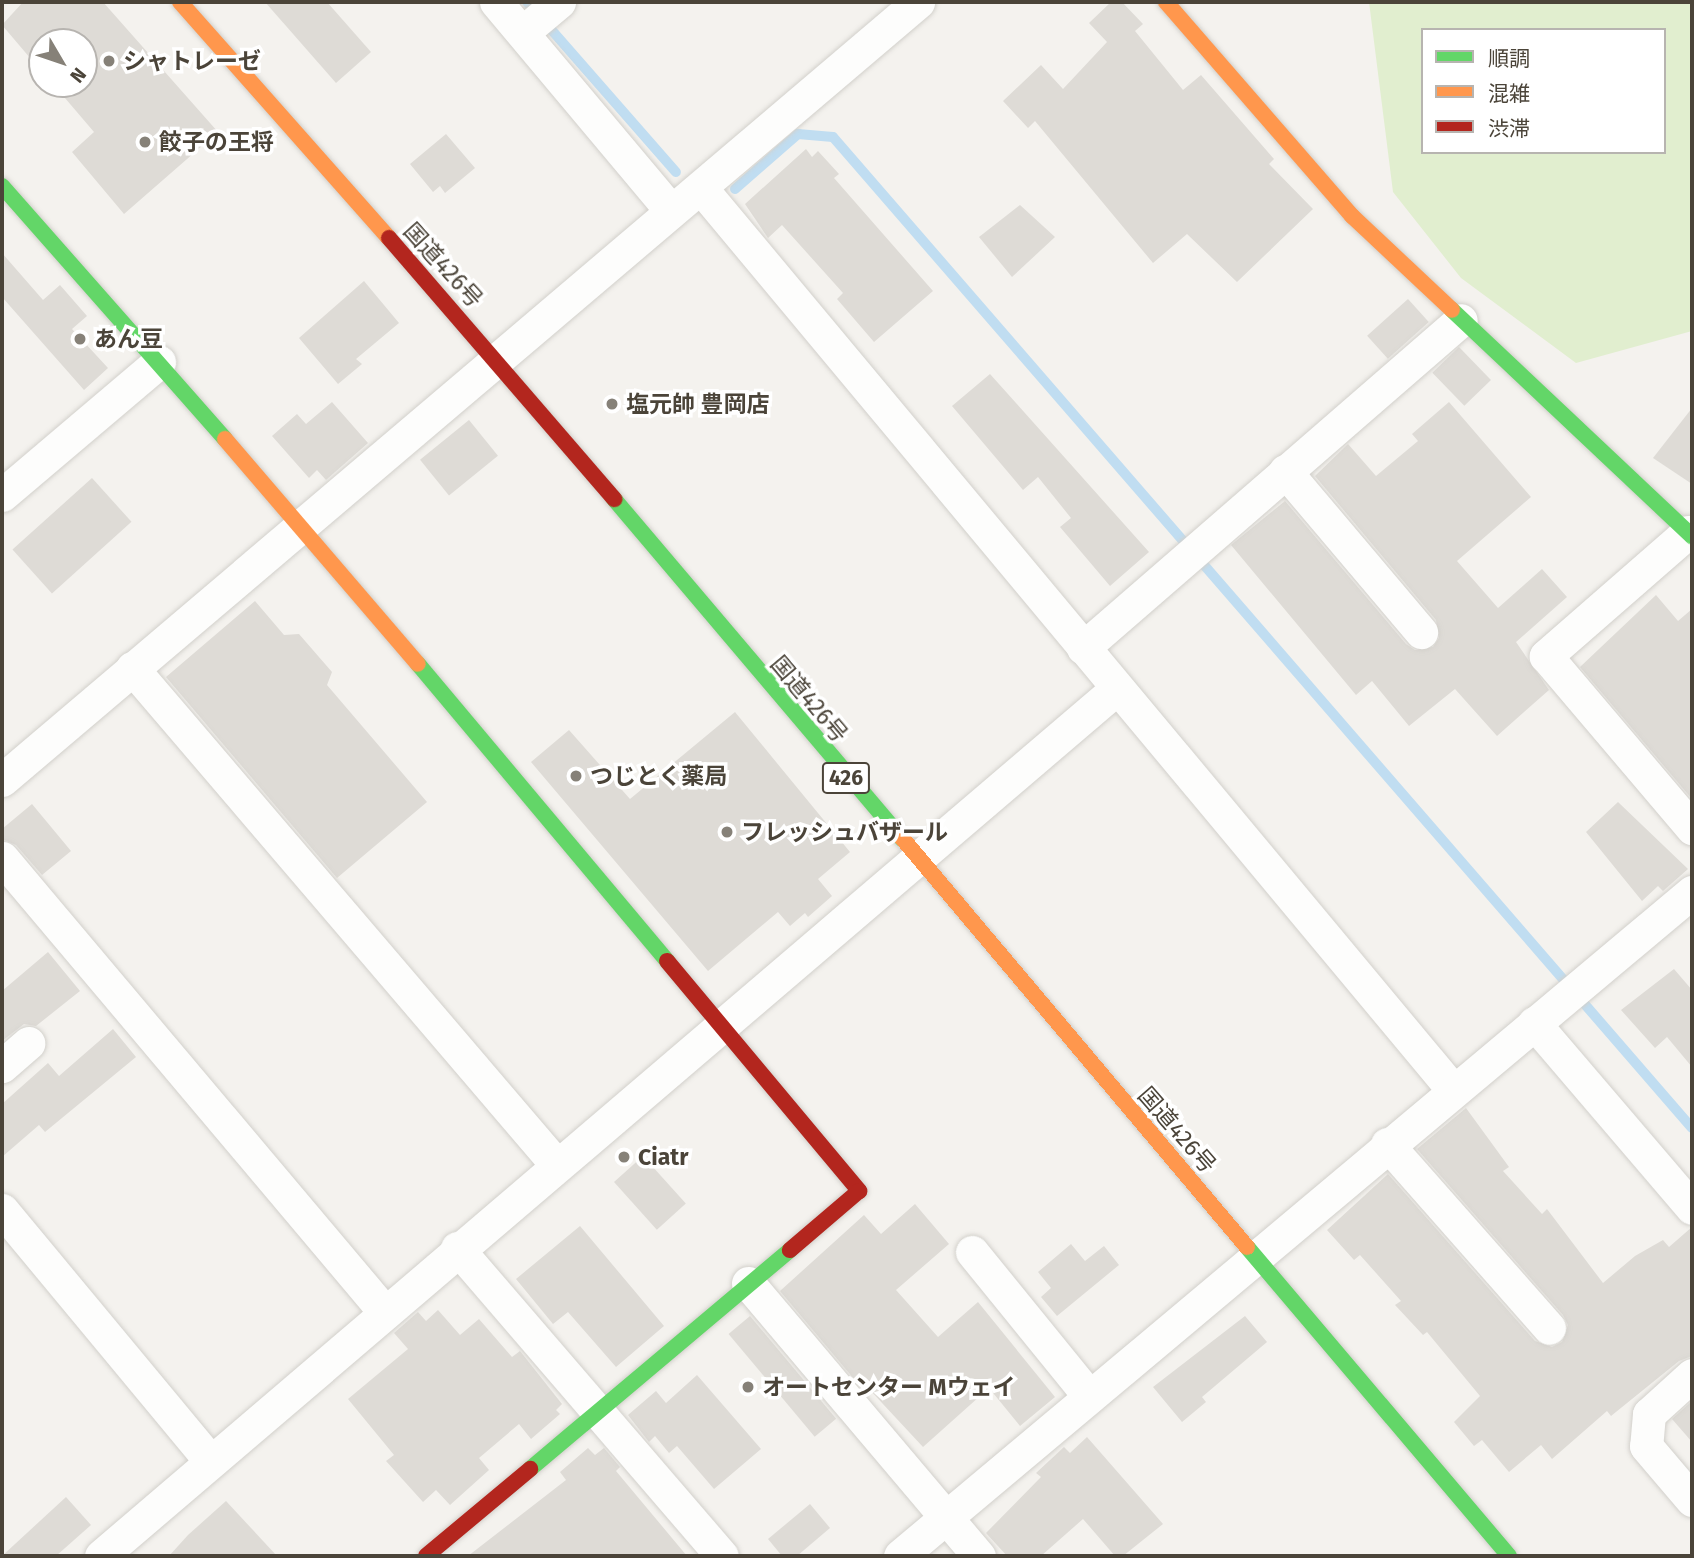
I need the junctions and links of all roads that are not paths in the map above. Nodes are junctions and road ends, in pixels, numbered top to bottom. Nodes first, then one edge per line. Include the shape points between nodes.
1 (180, 2) edge
2 (496, 2) edge
3 (559, 2) edge
4 (918, 2) edge
5 (1166, 2) edge
6 (523, 32) junction
7 (2, 186) edge
8 (701, 188) junction
9 (669, 208) junction
10 (1461, 320) junction
11 (495, 358) junction
12 (159, 362) junction
13 (1284, 471) junction
14 (2, 495) edge
15 (300, 523) junction
16 (1690, 534) edge
17 (1420, 632) dead end
18 (1083, 648) junction
19 (132, 668) junction
20 (1115, 690) junction
21 (2, 780) edge
22 (1692, 828) edge
23 (2, 858) edge
24 (913, 858) junction
25 (1692, 892) edge
26 (1544, 1015) junction
27 (718, 1025) junction
28 (28, 1043) dead end
29 (2, 1066) edge
30 (1453, 1090) junction
31 (1388, 1144) junction
32 (555, 1163) junction
33 (1692, 1208) edge
34 (2, 1210) edge
35 (457, 1248) junction
36 (972, 1252) dead end
37 (1254, 1254) junction
38 (748, 1283) junction
39 (383, 1310) junction
40 (1549, 1328) dead end
41 (1692, 1375) edge
42 (1088, 1396) junction
43 (596, 1409) junction
44 (209, 1459) junction
45 (1692, 1500) edge
46 (946, 1517) junction
47 (101, 1556) edge
48 (426, 1556) edge
49 (722, 1556) edge
50 (900, 1556) edge
51 (979, 1556) edge
52 (1509, 1556) edge

1 - 11 main road, 国道426号 / 426
2 - 6 street
3 - 6 street
4 - 8 street
5 - 10 main road via 1326,188
6 - 9 street
7 - 12 main road
8 - 9 street
8 - 18 street
9 - 11 street
10 - 13 street
10 - 16 main road
11 - 15 street
11 - 24 main road, 国道426号 / 426
12 - 14 street
12 - 15 main road
13 - 17 street
13 - 18 street
15 - 19 street
15 - 27 main road
16 - 22 street via 1546,656
18 - 20 street
19 - 21 street
19 - 32 street
20 - 24 street
20 - 30 street
23 - 39 street
24 - 27 street
24 - 37 main road, 国道426号 / 426
25 - 26 street
26 - 30 street
26 - 33 street
27 - 32 street
27 - 38 main road via 859,1191
28 - 29 street
30 - 31 street
31 - 37 street
31 - 40 street
32 - 35 street
34 - 44 street
35 - 39 street
35 - 43 street
36 - 42 street
37 - 42 street
37 - 52 main road, 国道426号 / 426
38 - 43 main road
38 - 46 street
39 - 44 street
41 - 45 street via 1649,1414 1646,1446
42 - 46 street
43 - 48 main road
43 - 49 street
44 - 47 street
46 - 50 street
46 - 51 street

